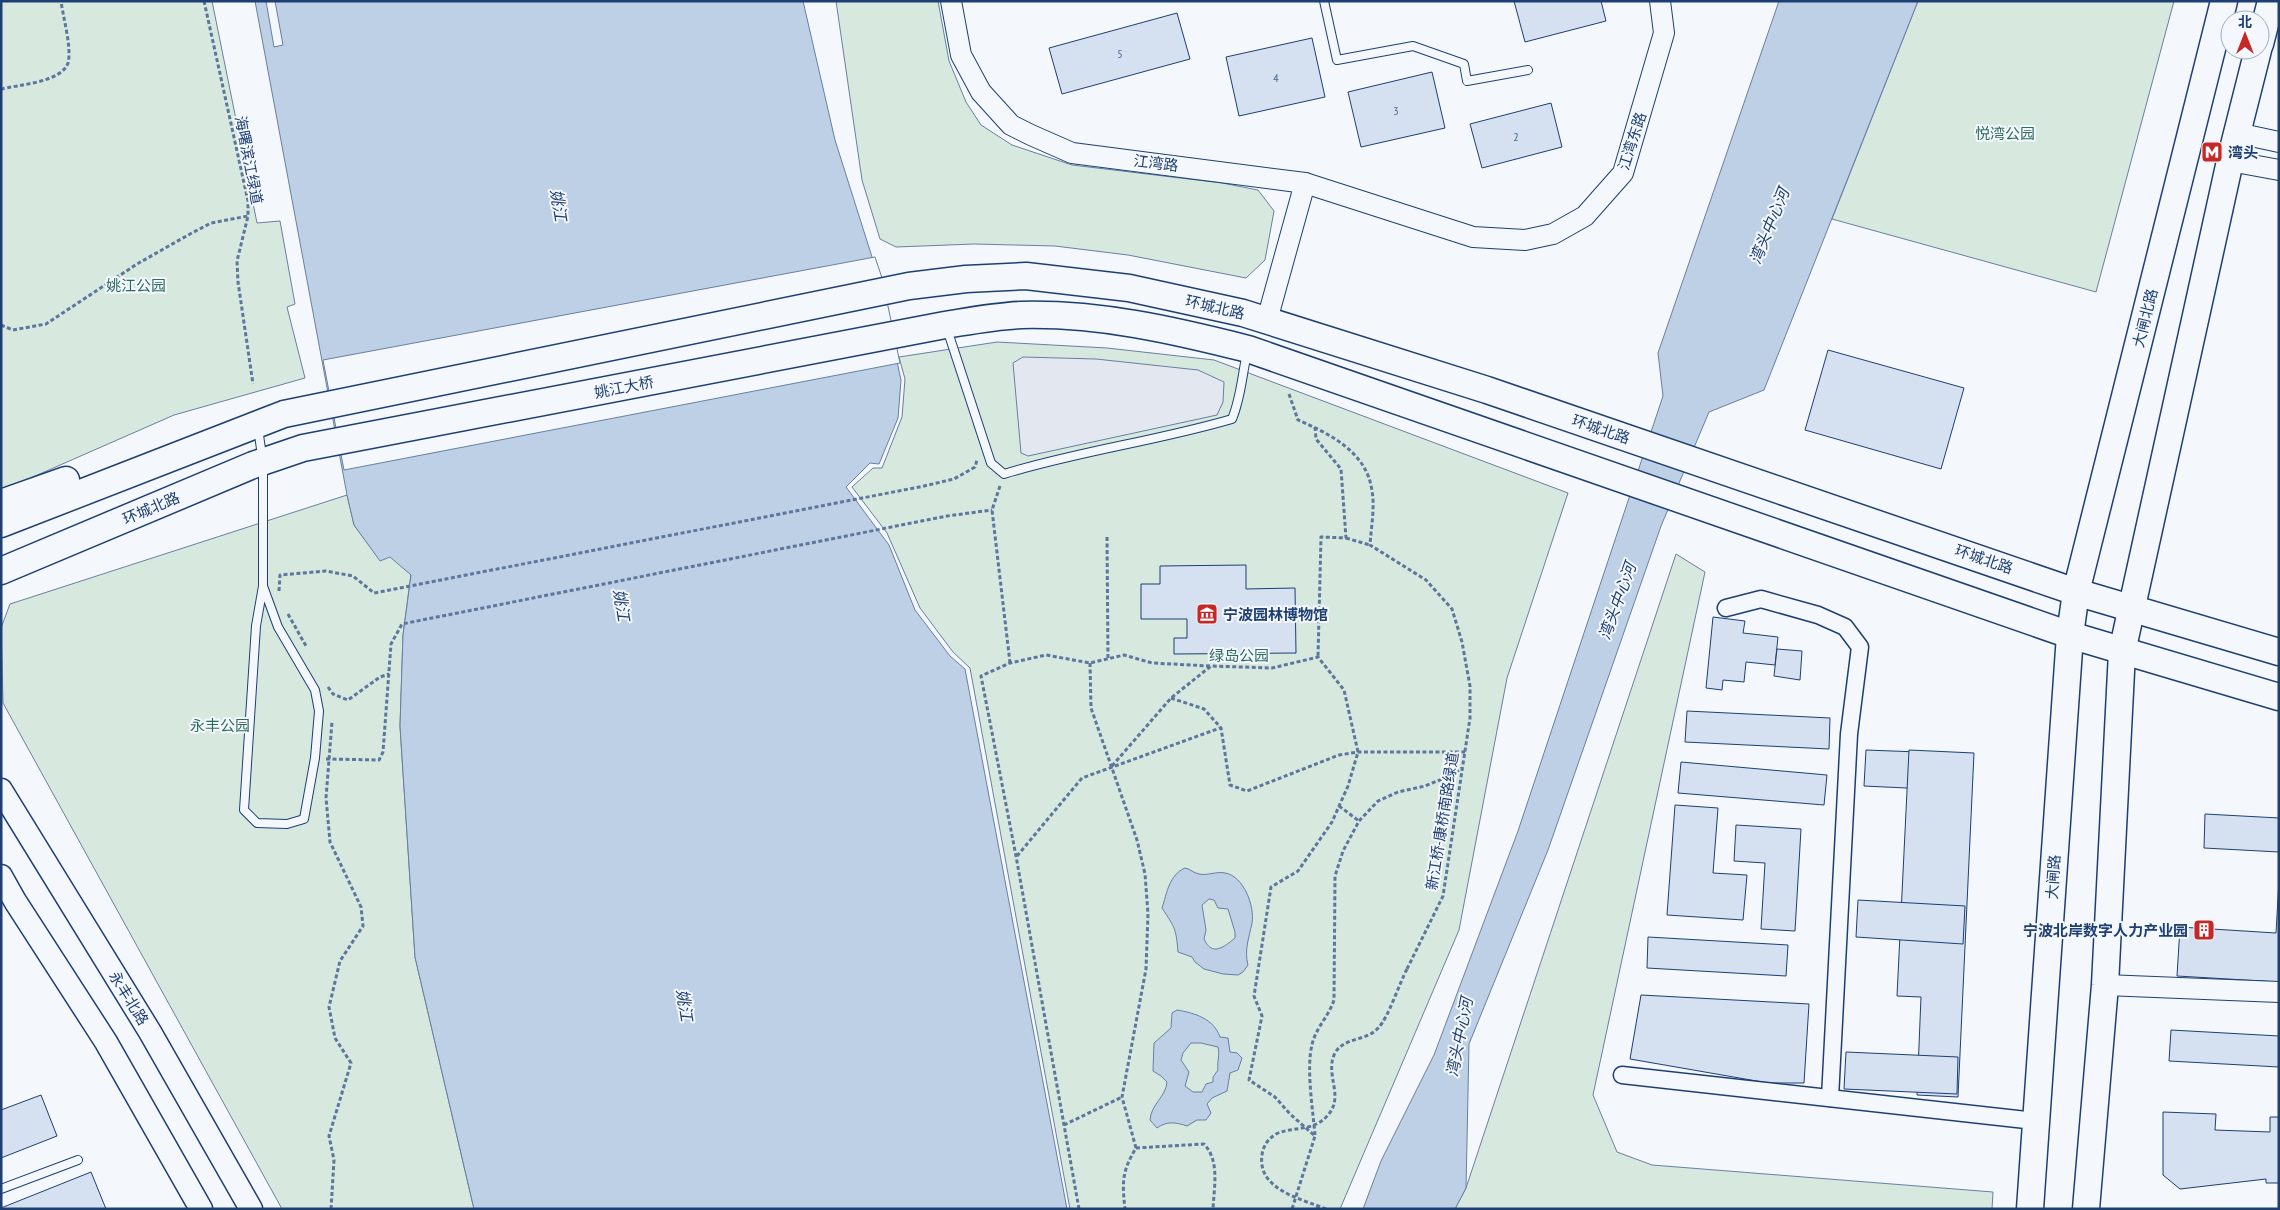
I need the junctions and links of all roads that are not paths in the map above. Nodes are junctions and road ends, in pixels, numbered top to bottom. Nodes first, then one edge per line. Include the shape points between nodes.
1 (951, 1) edge
2 (1324, 1) edge
3 (1660, 1) edge
4 (2224, 1) edge
5 (2255, 60) edge
6 (1528, 70) dead end
7 (2237, 133) junction
8 (2279, 142) edge
9 (2230, 161) junction
10 (2279, 170) edge
11 (1305, 183) junction
12 (1267, 320) junction
13 (945, 325) junction
14 (1248, 349) junction
15 (247, 428) junction
16 (303, 448) joint
17 (262, 463) junction
18 (1, 503) edge
19 (1, 524) edge
20 (1, 571) edge
21 (262, 586) junction
22 (2076, 592) junction
23 (1726, 608) dead end
24 (2132, 609) junction
25 (2070, 635) junction
26 (2122, 652) junction
27 (2279, 652) edge
28 (2279, 697) edge
29 (1, 790) edge
30 (1, 876) edge
31 (2105, 985) junction
32 (2279, 992) edge
33 (1622, 1075) dead end
34 (1830, 1098) junction
35 (2035, 1121) junction
36 (78, 1160) dead end
37 (1, 1188) edge
38 (201, 1209) edge
39 (251, 1209) edge
40 (2030, 1209) edge
41 (2086, 1209) edge

1 - 11 street, 江湾路 via 961,55 981,92 1011,124 1031,135 1072,153
2 - 6 lane via 1337,60 1413,46 1464,64 1467,81
3 - 11 street, 江湾东路 via 1664,33 1623,174 1585,216 1553,234 1524,240 1473,237
4 - 22 main road, 大闸北路
5 - 7 main road
7 - 8 street
7 - 9 main road
9 - 10 street
9 - 24 main road
11 - 12 street
12 - 15 main road, 环城北路 via 1129,288 1026,276 966,278 909,286 284,414
12 - 22 main road, 环城北路 via 1487,390
13 - 14 main road via 1021,315 1098,318 1147,324
13 - 14 lane via 991,463 1004,474 1232,419 1238,405
13 - 16 main road, 姚江大桥
14 - 25 main road
15 - 17 lane
15 - 18 main road via 194,434
15 - 19 main road
16 - 17 main road, 环城北路
17 - 20 main road, 环城北路
17 - 21 lane
21 - 21 lane via 256,626 244,810 257,823 287,824 304,819 315,758 319,711 315,690 278,627
22 - 24 main road, 环城北路
22 - 25 main road, 大闸北路
23 - 34 street via 1761,599 1818,615 1845,627 1860,647 1848,734
24 - 26 main road
24 - 27 main road, 环城北路
25 - 26 main road
25 - 35 main road, 大闸路
26 - 28 main road
26 - 31 main road
29 - 39 main road, 永丰北路 via 150,1032
30 - 38 main road via 106,1042
31 - 32 street
31 - 41 main road
33 - 34 street
34 - 35 street
35 - 40 main road, 大闸路
36 - 37 lane

